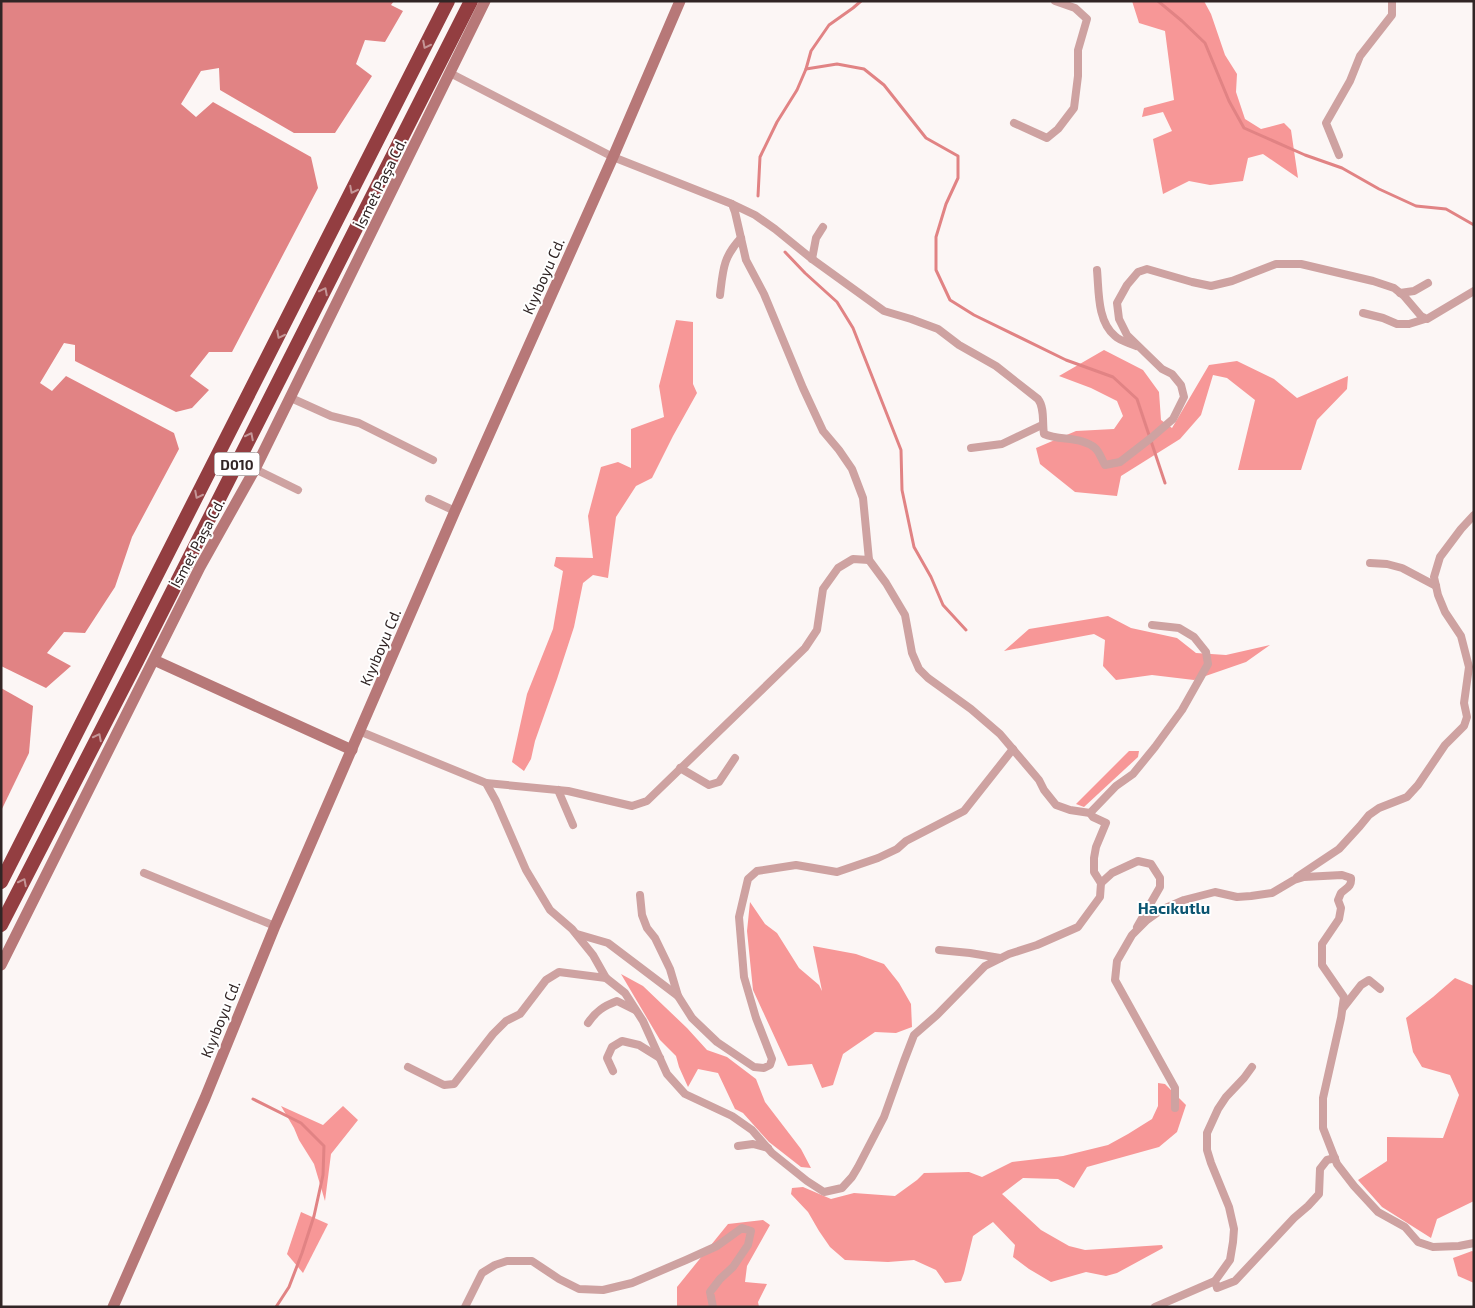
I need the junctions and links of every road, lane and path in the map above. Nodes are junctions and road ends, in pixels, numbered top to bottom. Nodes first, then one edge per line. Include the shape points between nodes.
1 (448, 1) edge
2 (470, 1) edge
3 (486, 1) edge
4 (680, 1) edge
5 (1056, 1) edge
6 (1392, 1) edge
7 (450, 73) junction
8 (1014, 123) dead end
9 (1339, 155) dead end
10 (613, 157) junction
11 (732, 204) junction
12 (823, 227) dead end
13 (741, 238) junction
14 (812, 259) junction
15 (1097, 270) dead end
16 (1428, 283) dead end
17 (1474, 291) edge
18 (1400, 293) junction
19 (720, 295) dead end
20 (1363, 313) dead end
21 (1426, 318) junction
22 (1140, 348) junction
23 (291, 398) junction
24 (1042, 425) junction
25 (971, 448) dead end
26 (433, 460) dead end
27 (255, 470) junction
28 (298, 490) dead end
29 (429, 499) dead end
30 (455, 511) junction
31 (1474, 515) edge
32 (869, 560) junction
33 (1370, 563) dead end
34 (1436, 586) junction
35 (1152, 625) dead end
36 (154, 660) junction
37 (360, 731) junction
38 (1013, 749) junction
39 (352, 750) junction
40 (735, 758) dead end
41 (680, 768) junction
42 (486, 783) junction
43 (558, 790) junction
44 (1090, 813) junction
45 (573, 825) dead end
46 (144, 873) dead end
47 (1294, 880) junction
48 (1, 882) edge
49 (1101, 883) junction
50 (640, 895) dead end
51 (1, 925) edge
52 (275, 926) junction
53 (576, 933) junction
54 (1132, 935) junction
55 (939, 950) dead end
56 (1000, 958) junction
57 (1, 965) edge
58 (606, 978) junction
59 (1380, 989) dead end
60 (678, 996) junction
61 (636, 1010) junction
62 (1342, 1010) junction
63 (588, 1023) dead end
64 (660, 1058) junction
65 (408, 1067) dead end
66 (1252, 1067) dead end
67 (613, 1071) dead end
68 (1175, 1108) dead end
69 (738, 1146) dead end
70 (768, 1148) junction
71 (1335, 1158) junction
72 (1474, 1243) edge
73 (1215, 1281) junction
74 (113, 1307) edge
75 (465, 1307) edge
76 (713, 1307) edge
77 (1155, 1307) edge

1 -> 48 highway, D010
51 -> 2 highway, D010
3 - 7 street, İsmet Paşa Cd.
4 - 10 street, Kıyıboyu Cd.
5 - 8 street via 1075,8 1088,19 1078,50 1074,108 1047,138
6 - 9 street via 1392,15 1360,56 1326,123
7 - 10 street
7 - 23 street, İsmet Paşa Cd.
10 - 11 street
10 - 30 street, Kıyıboyu Cd.
11 - 13 street
11 - 14 street via 755,215
12 - 14 street via 816,238
13 - 19 street via 725,260
13 - 32 street via 746,260 823,431 852,469 863,498
14 - 24 street via 884,311 938,330 996,366 1038,398 1042,404
15 - 22 street via 1105,323 1115,337
16 - 18 street via 1414,291
17 - 21 street
18 - 21 street
18 - 22 street via 1373,281 1301,264 1276,264 1211,286 1148,268 1138,272 1117,303 1119,319 1127,335
20 - 21 street via 1397,324
22 - 24 street via 1172,374 1181,385 1184,397 1173,419 1130,455 1120,462 1105,465 1096,448 1078,440 1044,434
23 - 26 street via 331,416 359,423
23 - 27 street, İsmet Paşa Cd.
24 - 25 street via 1002,444
27 - 28 street
27 - 36 street, İsmet Paşa Cd. via 200,567
29 - 30 street
30 - 37 street, Kıyıboyu Cd.
31 - 34 street via 1440,557 1434,577
32 - 38 street via 905,615 912,652 919,669 972,709
32 - 41 street via 853,559 838,568 823,589 816,630 805,648
33 - 34 street via 1402,568
34 - 47 street via 1445,612 1461,636 1469,667 1464,726 1444,745 1407,797 1378,808 1339,849
35 - 44 street via 1179,628 1194,637 1206,652 1208,664 1182,710 1155,747 1133,774 1116,786
36 - 39 street
36 - 57 street, İsmet Paşa Cd.
37 - 39 street, Kıyıboyu Cd.
37 - 42 street
38 - 44 street via 1056,805
38 - 60 street via 964,811 906,841 897,849 837,872 796,865 758,871 748,878 739,917 744,976 772,1059 770,1065 754,1067 717,1042 692,1018
39 - 52 street, Kıyıboyu Cd.
40 - 41 street via 719,782 710,786
41 - 43 street via 647,801 632,806
42 - 43 street
42 - 53 street via 526,870 550,910
43 - 45 street
44 - 49 street via 1106,823 1094,858 1094,872
46 - 52 street
47 - 54 street via 1272,893 1237,897 1215,892 1184,900 1160,910
47 - 62 street via 1317,875 1351,878 1352,883 1338,900 1341,908 1339,919 1322,944 1322,965 1344,997
49 - 54 street via 1112,873 1138,861 1151,864 1160,878 1160,887
49 - 56 street via 1100,898 1078,927
50 - 60 street via 642,915 670,969
52 - 74 street, Kıyıboyu Cd. via 205,1098
53 - 58 street
53 - 60 street via 608,943
54 - 68 street via 1118,961 1115,980 1175,1088
55 - 56 street
56 - 70 street via 985,966 914,1035 884,1117 858,1167 842,1188 824,1192
58 - 61 street via 625,993
58 - 65 street via 559,972 546,980 520,1014 506,1021 493,1034 454,1084 444,1085
59 - 62 street via 1369,980 1360,985
61 - 63 street via 617,1002 606,1005
61 - 64 street
62 - 71 street via 1323,1098 1323,1128
64 - 67 street via 639,1045 622,1041 612,1047 607,1058
64 - 70 street via 667,1074 685,1094 732,1116 752,1130
66 - 73 street via 1226,1097 1207,1133 1207,1150 1234,1229 1230,1260
69 - 70 street via 753,1144
71 - 72 street via 1354,1186 1378,1212 1405,1226 1418,1242 1433,1247
71 - 73 street via 1327,1160 1320,1169 1319,1194 1235,1282 1217,1288
73 - 77 street
75 - 76 street via 482,1274 495,1264 532,1261 580,1289 603,1290 632,1283 686,1260 717,1246 742,1228 751,1231 748,1245 710,1292

